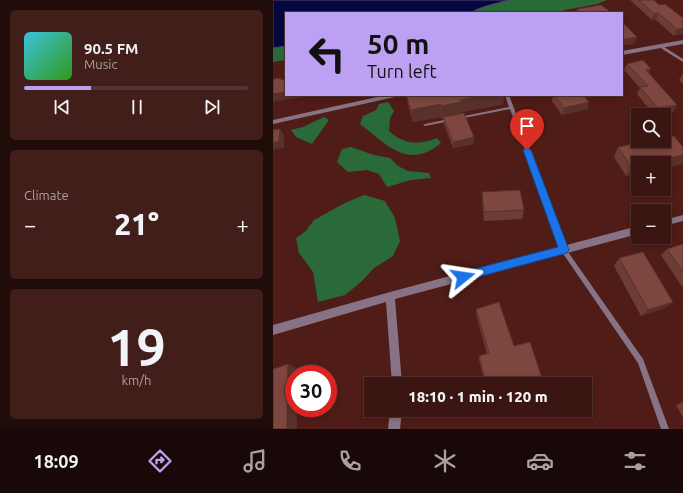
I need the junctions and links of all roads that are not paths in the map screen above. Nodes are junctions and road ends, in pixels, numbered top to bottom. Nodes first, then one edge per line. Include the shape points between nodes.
1 (683, 42) edge
2 (660, 46) junction
3 (623, 53) edge
4 (683, 61) edge
5 (390, 96) edge
6 (507, 96) edge
7 (511, 108) junction
8 (273, 122) edge
9 (425, 125) dead end
10 (683, 218) edge
11 (671, 221) edge
12 (631, 232) edge
13 (564, 250) junction
14 (390, 296) junction
15 (273, 330) edge
16 (396, 377) edge
17 (395, 417) edge
18 (394, 429) edge
19 (665, 429) edge

1 - 2 street
2 - 3 street
2 - 4 lane
5 - 8 street
6 - 7 lane
7 - 9 lane
7 - 13 lane
10 - 11 street
12 - 13 street
13 - 14 street
13 - 19 lane via 641,361
14 - 15 street
14 - 16 street
17 - 18 street

